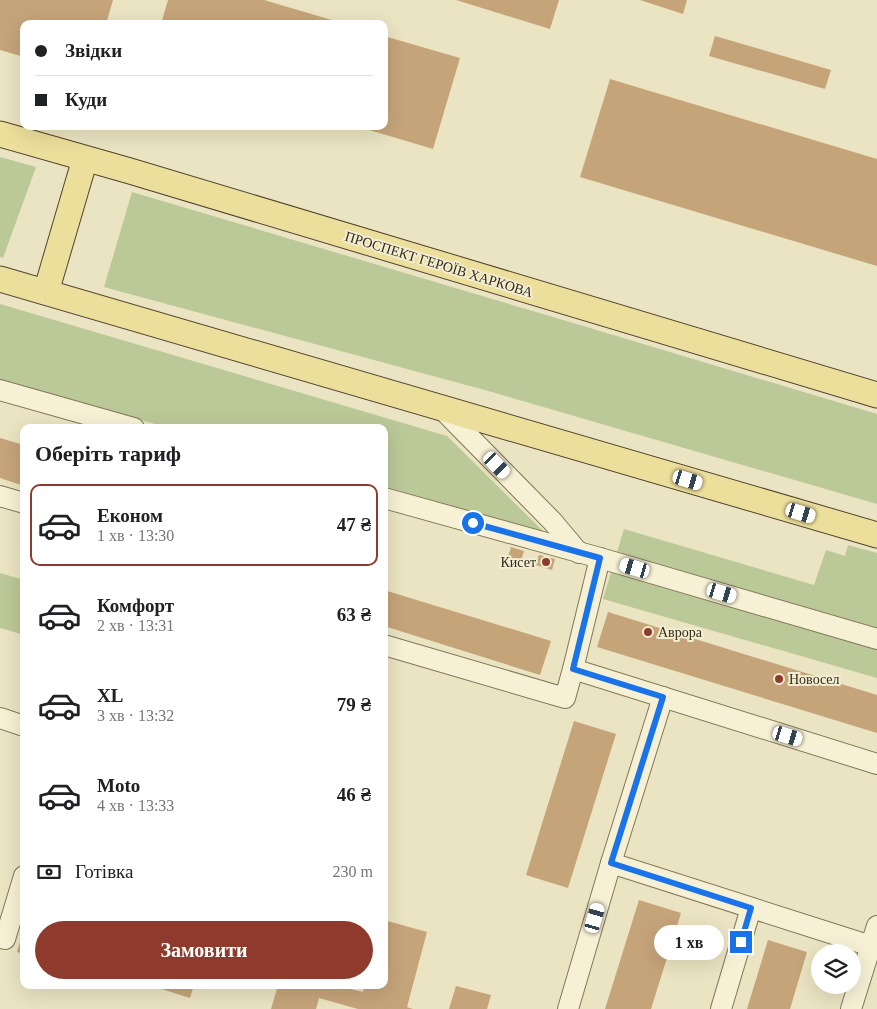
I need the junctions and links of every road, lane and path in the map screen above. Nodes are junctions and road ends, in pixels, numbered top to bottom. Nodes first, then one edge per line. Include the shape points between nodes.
1 (0, 134) edge
2 (85, 159) junction
3 (0, 279) edge
4 (46, 292) junction
5 (0, 390) edge
6 (877, 395) edge
7 (441, 408) junction
8 (120, 424) edge
9 (0, 496) edge
10 (388, 499) edge
11 (20, 502) edge
12 (877, 535) edge
13 (579, 553) junction
14 (600, 558) junction
15 (877, 639) edge
16 (388, 646) edge
17 (573, 669) junction
18 (663, 697) junction
19 (0, 718) edge
20 (20, 725) edge
21 (877, 764) edge
22 (611, 863) junction
23 (20, 889) edge
24 (751, 908) junction
25 (877, 926) edge
26 (5, 939) dead end
27 (870, 946) junction
28 (568, 1009) edge
29 (721, 1009) edge
30 (851, 1009) edge

1 - 2 main road, ПРОСПЕКТ ГЕРОЇВ ХАРКОВА
2 - 4 main road
2 - 6 main road, ПРОСПЕКТ ГЕРОЇВ ХАРКОВА
3 - 4 main road
4 - 7 main road
5 - 8 lane
7 - 12 main road
7 - 13 lane via 553,522
9 - 11 lane
10 - 13 lane
13 - 14 lane
14 - 15 lane
14 - 17 lane
16 - 17 lane via 564,698
17 - 18 lane
18 - 21 lane
18 - 22 lane
19 - 20 lane
22 - 24 lane
22 - 28 lane
23 - 26 lane
24 - 27 lane
24 - 29 lane
25 - 27 lane
27 - 30 lane

